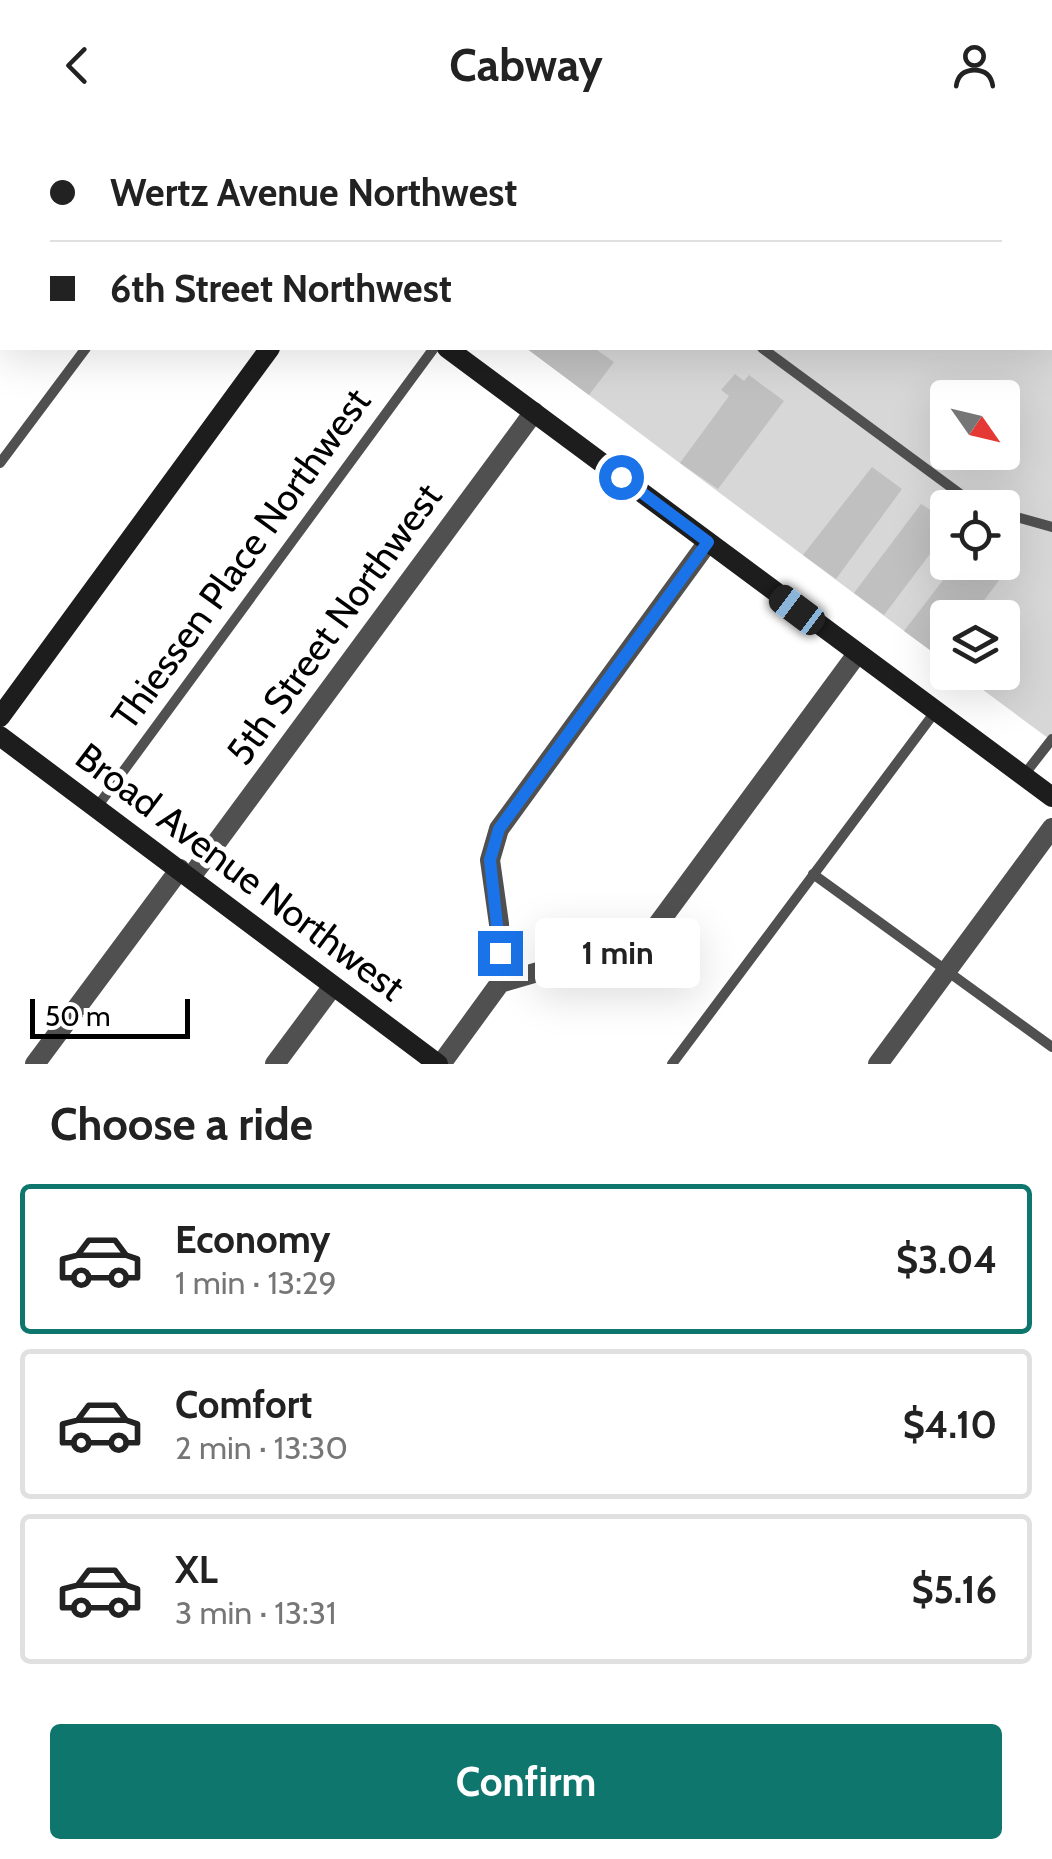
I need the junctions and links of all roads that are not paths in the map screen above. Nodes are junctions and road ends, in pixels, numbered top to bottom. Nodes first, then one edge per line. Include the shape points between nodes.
1 (85, 350) edge
2 (269, 350) edge
3 (433, 350) edge
4 (450, 350) edge
5 (765, 350) edge
6 (534, 412) junction
7 (0, 463) edge
8 (955, 490) edge
9 (1020, 519) edge
10 (1052, 527) edge
11 (708, 542) junction
12 (857, 654) junction
13 (935, 712) junction
14 (0, 717) edge
15 (0, 736) edge
16 (1052, 739) edge
17 (1023, 776) junction
18 (1052, 798) edge
19 (97, 807) junction
20 (1052, 828) edge
21 (185, 873) junction
22 (813, 874) junction
23 (947, 970) junction
24 (500, 982) junction
25 (333, 986) junction
26 (1052, 1047) edge
27 (36, 1064) edge
28 (275, 1064) edge
29 (440, 1064) edge
30 (672, 1064) edge
31 (878, 1064) edge

1 - 7 lane
2 - 14 street
3 - 19 lane, Thiessen Place Northwest
4 - 6 street
5 - 8 lane
6 - 11 street
6 - 21 street, 5th Street Northwest
9 - 10 lane
11 - 12 street
11 - 24 street via 499,829 490,860
12 - 13 street
12 - 24 street via 647,939 603,963
13 - 17 street
13 - 22 lane
15 - 19 street, Broad Avenue Northwest
16 - 17 lane
17 - 18 street
19 - 21 street, Broad Avenue Northwest
20 - 23 street
21 - 25 street, Broad Avenue Northwest
21 - 27 street, 5th Street Northwest
22 - 23 lane
22 - 30 lane
23 - 26 lane
23 - 31 street
24 - 29 street
25 - 28 street
25 - 29 street, Broad Avenue Northwest

